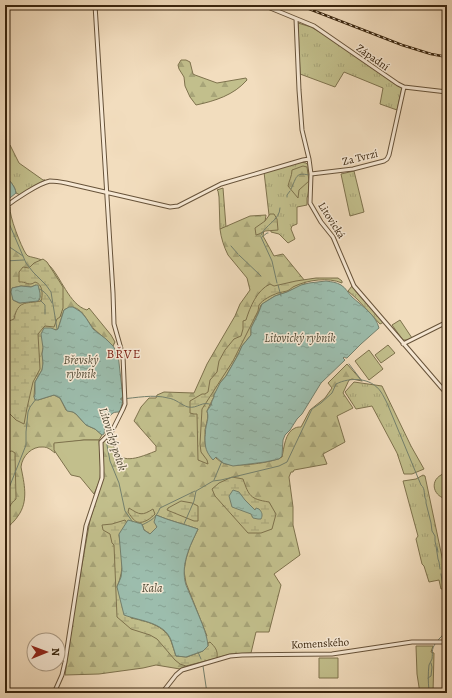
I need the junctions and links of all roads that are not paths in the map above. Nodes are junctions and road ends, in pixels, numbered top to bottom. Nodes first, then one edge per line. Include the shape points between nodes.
1 (95, 5) edge
2 (263, 5) edge
3 (296, 19) junction
4 (404, 87) junction
5 (447, 92) edge
6 (309, 159) junction
7 (311, 174) junction
8 (106, 192) junction
9 (5, 207) edge
10 (447, 322) edge
11 (404, 344) junction
12 (447, 394) edge
13 (447, 642) edge
14 (54, 693) edge
15 (162, 693) edge

1 - 8 street
2 - 3 street, Západní
3 - 4 street, Západní via 314,26
3 - 6 street, Litovická via 302,130
4 - 5 street, Západní
4 - 7 street, Za Tvrzí via 387,159 354,169
6 - 7 street, Litovická
6 - 8 street via 221,184 178,206
7 - 11 street, Litovická via 310,204 333,237 354,286
8 - 9 street via 58,181 48,182
8 - 14 street via 114,324 122,356 125,402 114,428 100,444 102,478 86,526 65,662
10 - 11 street
11 - 12 street, Litovická
13 - 15 street, Komenského via 412,642 332,654 230,656 182,670

